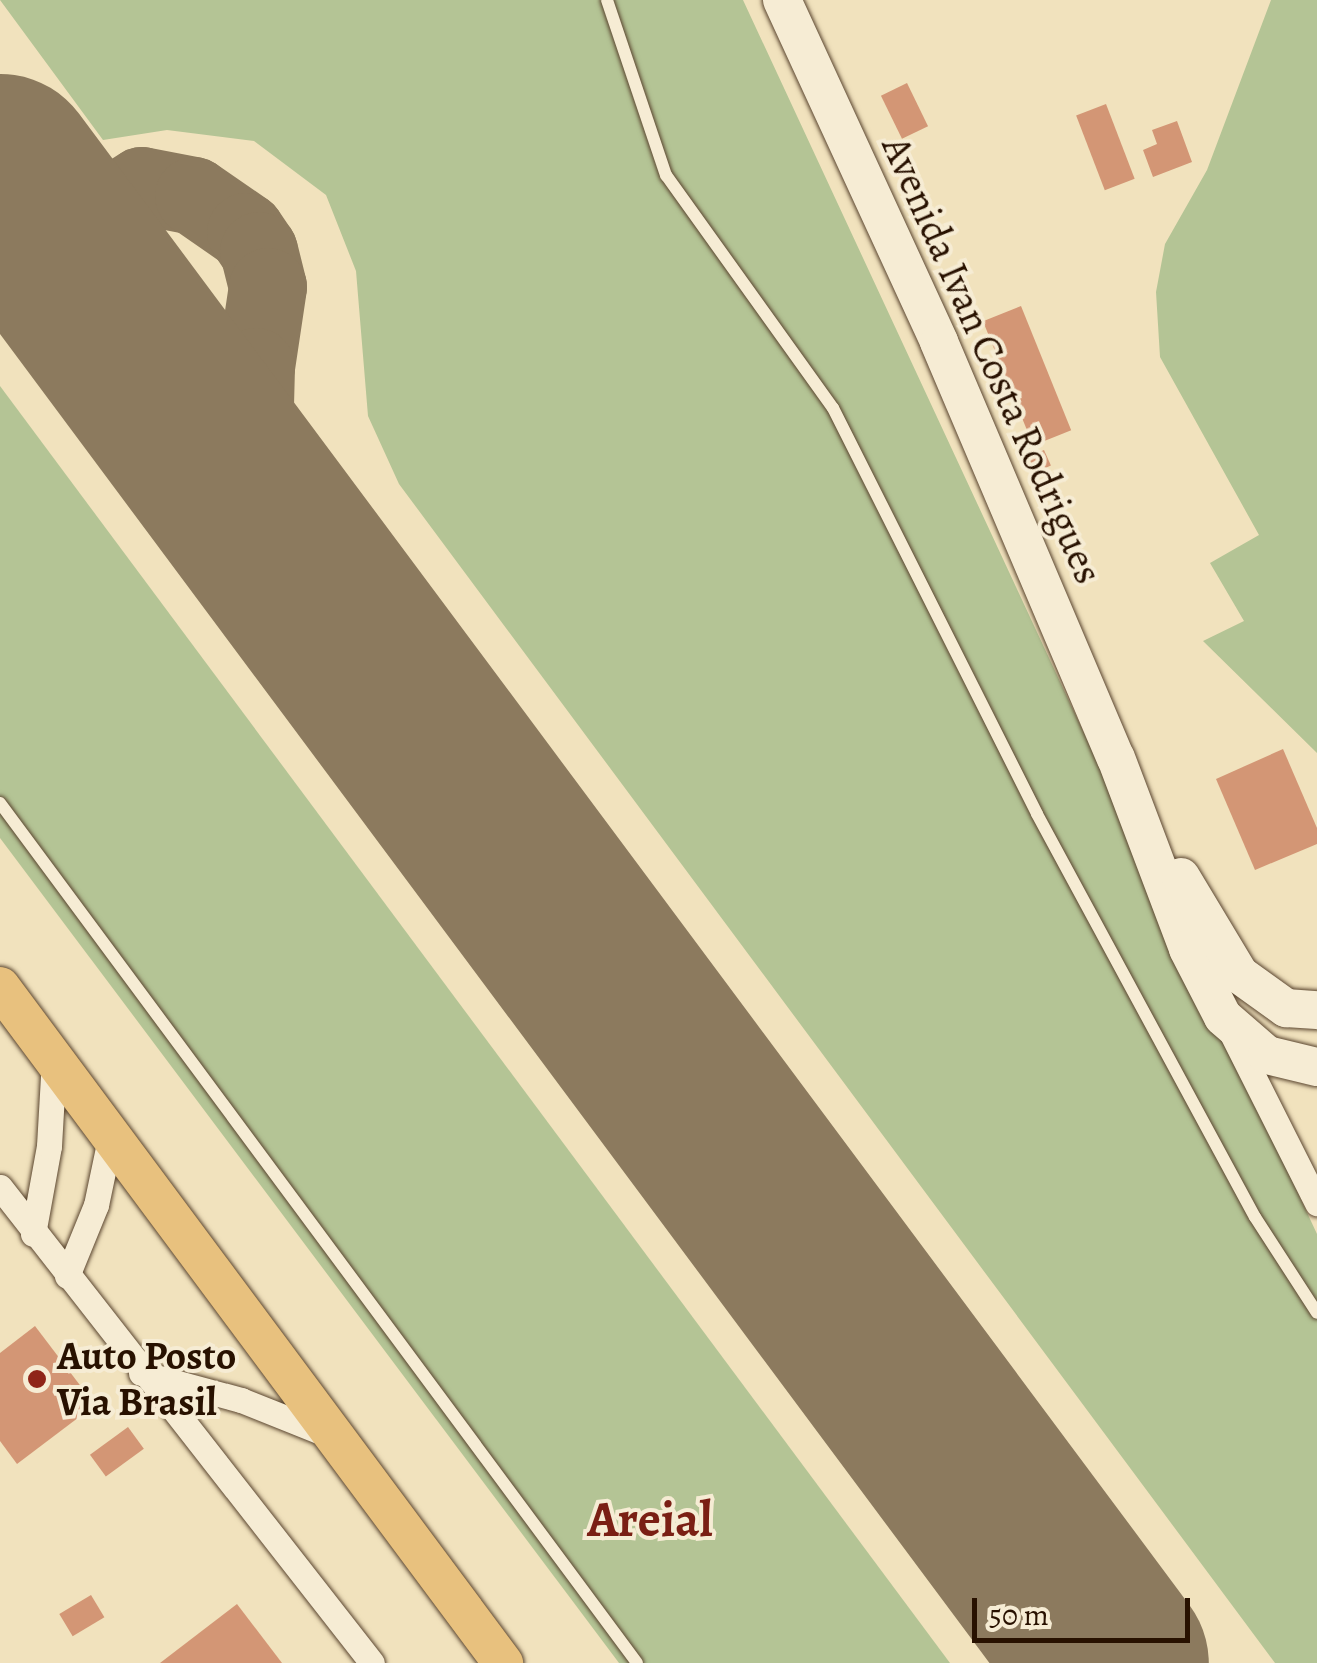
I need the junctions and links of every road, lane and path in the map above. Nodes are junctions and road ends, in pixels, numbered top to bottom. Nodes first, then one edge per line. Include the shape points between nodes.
1 (607, 0) edge
2 (782, 0) edge
3 (1116, 758) junction
4 (0, 803) edge
5 (0, 987) edge
6 (1317, 1010) edge
7 (1223, 1017) junction
8 (54, 1058) junction
9 (1317, 1067) edge
10 (112, 1129) junction
11 (0, 1187) edge
12 (1317, 1203) edge
13 (33, 1234) junction
14 (67, 1276) junction
15 (1317, 1313) edge
16 (141, 1373) junction
17 (336, 1438) junction
18 (372, 1663) edge
19 (503, 1663) edge
20 (636, 1663) edge

1 - 15 lane via 666,175 833,408 1037,814 1255,1217
2 - 3 main road, Avenida Ivan Costa Rodrigues via 939,342
3 - 6 main road, Avenida Ivan Costa Rodrigues via 1240,975 1286,1008
3 - 7 main road, Avenida Ivan Costa Rodrigues via 1188,949
4 - 20 lane
5 - 8 main road
7 - 9 main road, Avenida Ivan Costa Rodrigues via 1267,1055 1298,1068
7 - 12 street
8 - 10 main road
8 - 13 street via 49,1146
10 - 14 street via 96,1204
10 - 17 main road
11 - 13 street
13 - 14 street
14 - 16 street
16 - 17 street via 241,1400
16 - 18 street
17 - 19 main road

